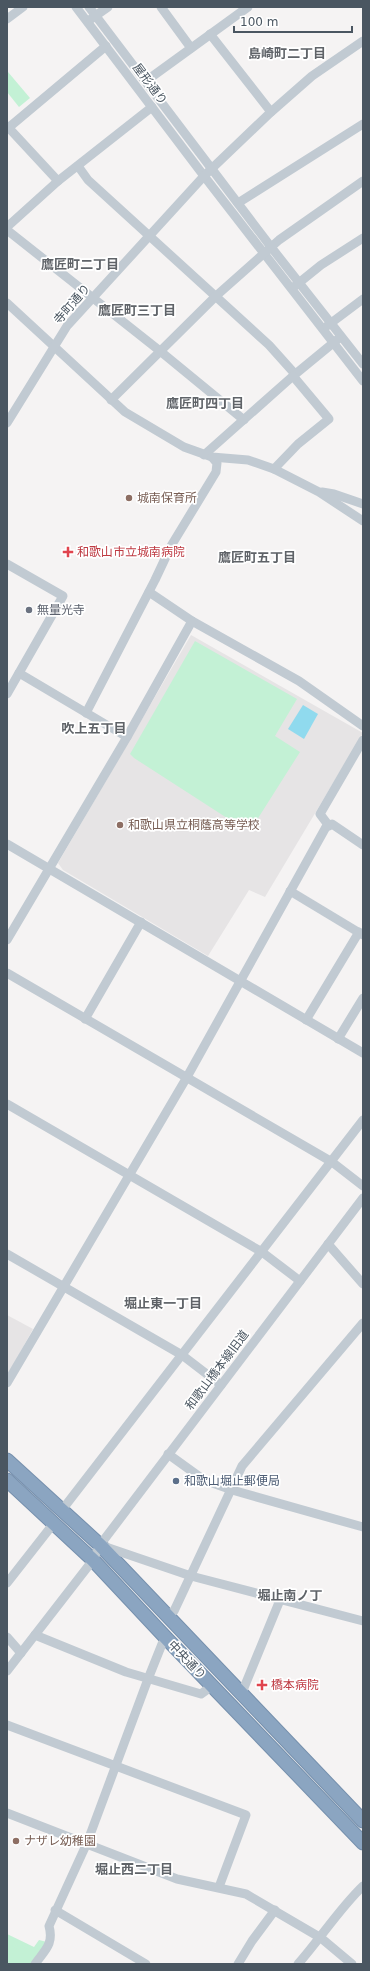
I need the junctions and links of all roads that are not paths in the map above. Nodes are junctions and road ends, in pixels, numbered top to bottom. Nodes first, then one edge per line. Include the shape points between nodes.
1 (23, 7) edge
2 (76, 7) edge
3 (89, 7) edge
4 (108, 7) edge
5 (161, 7) edge
6 (248, 7) edge
7 (96, 16) junction
8 (7, 19) edge
9 (87, 22) junction
10 (210, 34) junction
11 (363, 41) edge
12 (106, 46) junction
13 (192, 48) junction
14 (146, 82) junction
15 (152, 107) junction
16 (271, 112) junction
17 (363, 124) edge
18 (8, 128) edge
19 (78, 166) junction
20 (212, 169) junction
21 (204, 176) junction
22 (58, 181) junction
23 (363, 181) edge
24 (238, 203) junction
25 (7, 228) edge
26 (150, 236) junction
27 (363, 238) edge
28 (271, 247) junction
29 (264, 255) junction
30 (299, 282) junction
31 (291, 289) junction
32 (216, 296) junction
33 (93, 297) junction
34 (363, 299) edge
35 (7, 302) edge
36 (331, 323) junction
37 (322, 329) junction
38 (341, 336) junction
39 (333, 343) junction
40 (54, 346) junction
41 (160, 351) junction
42 (363, 364) edge
43 (294, 375) junction
44 (363, 381) edge
45 (111, 400) junction
46 (244, 420) junction
47 (7, 423) edge
48 (208, 456) junction
49 (274, 469) junction
50 (319, 492) junction
51 (363, 504) edge
52 (363, 521) edge
53 (7, 564) edge
54 (149, 592) junction
55 (192, 621) junction
56 (18, 673) junction
57 (7, 694) edge
58 (86, 712) junction
59 (363, 726) edge
60 (127, 736) junction
61 (363, 740) edge
62 (328, 826) junction
63 (7, 844) edge
64 (363, 845) edge
65 (50, 869) junction
66 (290, 891) junction
67 (141, 922) junction
68 (361, 934) edge
69 (7, 940) edge
70 (7, 973) edge
71 (240, 980) junction
72 (363, 998) edge
73 (85, 1019) junction
74 (306, 1020) junction
75 (338, 1039) junction
76 (363, 1053) edge
77 (187, 1077) junction
78 (7, 1104) edge
79 (363, 1120) edge
80 (332, 1162) junction
81 (129, 1174) junction
82 (363, 1186) edge
83 (363, 1198) edge
84 (328, 1244) junction
85 (262, 1252) junction
86 (7, 1254) edge
87 (300, 1281) junction
88 (363, 1284) edge
89 (63, 1285) junction
90 (363, 1323) edge
91 (182, 1355) junction
92 (7, 1383) edge
93 (221, 1385) junction
94 (168, 1454) junction
95 (7, 1460) edge
96 (7, 1480) edge
97 (232, 1490) junction
98 (62, 1510) junction
99 (54, 1523) junction
100 (363, 1527) edge
101 (100, 1545) junction
102 (93, 1560) junction
103 (191, 1576) junction
104 (7, 1583) edge
105 (280, 1600) junction
106 (166, 1616) junction
107 (363, 1621) edge
108 (35, 1635) junction
109 (7, 1637) edge
110 (167, 1639) junction
111 (22, 1653) junction
112 (7, 1671) edge
113 (148, 1679) junction
114 (212, 1686) junction
115 (241, 1695) junction
116 (7, 1725) edge
117 (115, 1766) junction
118 (7, 1813) edge
119 (363, 1821) edge
120 (363, 1842) edge
121 (87, 1843) junction
122 (363, 1886) edge
123 (219, 1887) junction
124 (55, 1910) junction
125 (275, 1910) junction
126 (320, 1938) junction
127 (35, 1964) edge
128 (146, 1964) edge
129 (238, 1964) edge
130 (298, 1964) edge
131 (352, 1964) edge

1 - 8 street
2 - 9 street, 屋形通り
3 - 7 street, 屋形通り
4 - 7 street
5 - 13 street
6 - 10 street
7 - 9 street
7 - 14 street, 屋形通り
9 - 12 street, 屋形通り
10 - 13 street
10 - 16 street
11 - 16 street via 312,76
12 - 15 street, 屋形通り
12 - 18 street
13 - 14 street
14 - 20 street, 屋形通り
15 - 19 street
15 - 21 street, 屋形通り
16 - 20 street
17 - 24 street
18 - 22 street
19 - 22 street
19 - 26 street via 88,180
20 - 21 street, 寺町通り
20 - 24 street, 屋形通り
21 - 26 street, 寺町通り
21 - 29 street, 屋形通り
22 - 25 street
23 - 28 street
24 - 28 street, 屋形通り
25 - 33 street
26 - 32 street
26 - 33 street, 寺町通り
27 - 30 street
28 - 29 street
28 - 30 street, 屋形通り
29 - 31 street, 屋形通り
29 - 32 street
30 - 31 street
30 - 36 street, 屋形通り
31 - 37 street, 屋形通り
32 - 41 street
32 - 43 street via 269,345
33 - 40 street, 寺町通り via 67,326
33 - 41 street
34 - 36 street
35 - 40 street
36 - 37 street
36 - 38 street, 屋形通り
37 - 39 street, 屋形通り
38 - 39 street
38 - 42 street, 屋形通り
39 - 43 street
39 - 44 street, 屋形通り
40 - 45 street
40 - 47 street, 寺町通り
41 - 45 street
41 - 46 street
43 - 46 street
43 - 49 street via 329,419 298,444
45 - 48 street via 125,412 178,443
46 - 48 street
48 - 49 street via 248,460
48 - 54 street via 217,463 216,472 171,546
49 - 50 street
50 - 51 street via 334,494
50 - 52 street
53 - 56 street via 63,596
54 - 55 street
54 - 58 street
55 - 59 street via 299,681
55 - 60 street
56 - 57 street
56 - 58 street
58 - 60 street
60 - 65 street
61 - 62 street via 320,814
62 - 64 street via 332,824
62 - 66 street
63 - 65 street
65 - 67 street
65 - 69 street
66 - 68 street
66 - 71 street
67 - 71 street
67 - 73 street
68 - 74 street
70 - 73 street
71 - 74 street
71 - 77 street
72 - 75 street
73 - 77 street
74 - 75 street
75 - 76 street
77 - 80 street
77 - 81 street
78 - 81 street
79 - 80 street
80 - 82 street
80 - 85 street
81 - 85 street
81 - 89 street
83 - 84 street, 和歌山橋本線旧道
84 - 87 street, 和歌山橋本線旧道
84 - 88 street
85 - 87 street
85 - 91 street
86 - 89 street
87 - 93 street, 和歌山橋本線旧道
89 - 91 street
89 - 92 street
90 - 97 street via 242,1466
91 - 93 street
91 - 98 street
93 - 94 street, 和歌山橋本線旧道
94 - 97 street via 204,1480
94 - 101 street, 和歌山橋本線旧道
95 - 98 highway, 中央通り
96 - 99 highway, 中央通り
97 - 100 street
97 - 103 street via 206,1539
98 - 101 highway, 中央通り
99 - 102 highway, 中央通り
99 - 104 street
101 - 102 street, 和歌山橋本線旧道
101 - 103 street
101 - 106 highway, 中央通り
102 - 108 street, 和歌山橋本線旧道
102 - 110 highway, 中央通り
103 - 105 street
103 - 106 street via 174,1612
105 - 107 street
105 - 115 street
106 - 115 highway, 中央通り
108 - 111 street, 和歌山橋本線旧道
108 - 113 street
109 - 111 street
110 - 113 street via 162,1644
110 - 114 highway, 中央通り
111 - 112 street, 和歌山橋本線旧道
113 - 114 street via 202,1694
113 - 117 street
114 - 120 highway, 中央通り
115 - 119 highway, 中央通り
116 - 117 street
117 - 121 street
117 - 123 street via 246,1815
118 - 121 street
121 - 123 street via 177,1879
121 - 124 street
122 - 126 street via 343,1905
123 - 125 street via 246,1894
124 - 127 street via 49,1926 51,1942
124 - 128 street
125 - 126 street
125 - 129 street
126 - 130 street
126 - 131 street

